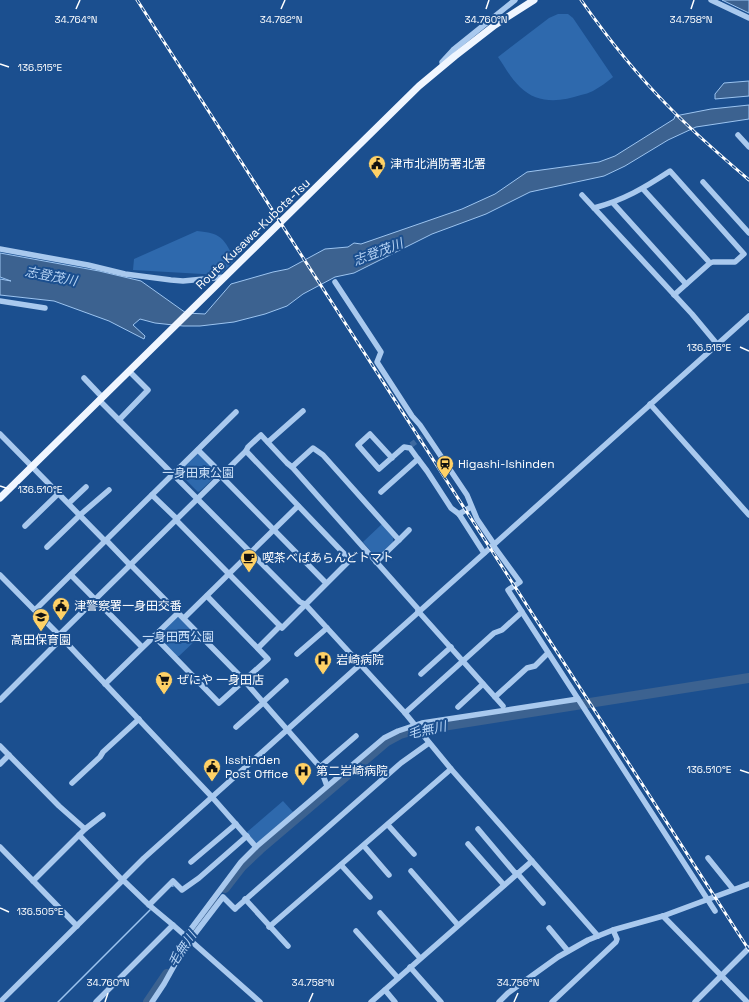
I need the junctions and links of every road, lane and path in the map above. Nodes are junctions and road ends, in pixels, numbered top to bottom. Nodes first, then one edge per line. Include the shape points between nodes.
1 (515, 0) edge
2 (534, 0) edge
3 (711, 0) edge
4 (749, 18) edge
5 (443, 66) junction
6 (738, 135) dead end
7 (749, 147) edge
8 (703, 182) dead end
9 (643, 189) junction
10 (582, 195) dead end
11 (613, 203) junction
12 (594, 208) junction
13 (749, 233) edge
14 (0, 250) edge
15 (710, 263) junction
16 (225, 277) junction
17 (335, 282) dead end
18 (686, 284) junction
19 (674, 295) junction
20 (0, 301) edge
21 (45, 308) dead end
22 (749, 316) edge
23 (717, 344) junction
24 (129, 371) junction
25 (84, 378) dead end
26 (101, 398) junction
27 (650, 404) junction
28 (303, 411) dead end
29 (236, 412) dead end
30 (120, 420) junction
31 (0, 434) edge
32 (268, 442) junction
33 (198, 450) junction
34 (246, 450) junction
35 (392, 458) junction
36 (418, 459) junction
37 (32, 466) junction
38 (292, 467) junction
39 (173, 474) junction
40 (222, 475) junction
41 (86, 486) dead end
42 (109, 490) dead end
43 (381, 492) dead end
44 (59, 493) junction
45 (152, 495) junction
46 (0, 498) edge
47 (198, 499) junction
48 (69, 503) junction
49 (298, 506) junction
50 (471, 507) junction
51 (459, 514) junction
52 (80, 515) junction
53 (749, 515) edge
54 (176, 520) junction
55 (25, 526) dead end
56 (274, 530) junction
57 (409, 530) dead end
58 (106, 540) junction
59 (399, 540) junction
60 (493, 545) junction
61 (47, 547) dead end
62 (251, 552) junction
63 (484, 552) junction
64 (376, 562) junction
65 (130, 565) junction
66 (229, 574) junction
67 (0, 575) edge
68 (71, 575) junction
69 (326, 583) junction
70 (207, 596) junction
71 (95, 600) junction
72 (304, 604) junction
73 (34, 610) junction
74 (419, 611) junction
75 (522, 612) junction
76 (178, 613) junction
77 (184, 618) junction
78 (280, 626) junction
79 (327, 628) junction
80 (154, 636) junction
81 (60, 637) junction
82 (451, 647) junction
83 (142, 648) junction
84 (258, 648) junction
85 (548, 653) junction
86 (297, 654) dead end
87 (463, 661) junction
88 (360, 664) junction
89 (421, 674) dead end
90 (243, 681) junction
91 (286, 681) dead end
92 (105, 684) junction
93 (483, 684) junction
94 (495, 697) junction
95 (578, 699) junction
96 (0, 700) edge
97 (263, 703) junction
98 (503, 706) dead end
99 (458, 707) dead end
100 (405, 713) junction
101 (139, 719) junction
102 (236, 726) dead end
103 (415, 726) junction
104 (287, 730) junction
105 (356, 736) dead end
106 (429, 743) junction
107 (0, 746) edge
108 (9, 755) junction
109 (0, 764) edge
110 (320, 767) junction
111 (451, 769) junction
112 (72, 783) dead end
113 (327, 786) junction
114 (212, 797) junction
115 (103, 815) dead end
116 (236, 824) junction
117 (388, 825) junction
118 (86, 829) junction
119 (478, 829) dead end
120 (79, 835) junction
121 (247, 836) junction
122 (468, 844) dead end
123 (364, 846) junction
124 (0, 847) edge
125 (256, 847) junction
126 (414, 854) dead end
127 (708, 858) dead end
128 (532, 861) junction
129 (191, 862) dead end
130 (341, 865) junction
131 (410, 871) dead end
132 (517, 873) junction
133 (389, 876) dead end
134 (122, 880) junction
135 (33, 881) junction
136 (749, 884) edge
137 (504, 885) junction
138 (733, 889) junction
139 (370, 897) dead end
140 (246, 899) junction
141 (708, 900) junction
142 (543, 903) dead end
143 (149, 905) junction
144 (715, 911) dead end
145 (380, 912) dead end
146 (663, 916) junction
147 (173, 925) junction
148 (458, 925) junction
149 (78, 926) junction
150 (270, 927) junction
151 (549, 928) dead end
152 (613, 930) junction
153 (356, 931) dead end
154 (598, 936) junction
155 (188, 939) junction
156 (288, 946) dead end
157 (749, 948) edge
158 (568, 951) junction
159 (420, 958) junction
160 (410, 967) junction
161 (722, 976) junction
162 (398, 978) junction
163 (385, 990) junction
164 (0, 1002) edge
165 (96, 1002) edge
166 (152, 1002) edge
167 (260, 1002) edge
168 (371, 1002) edge
169 (396, 1002) edge
170 (441, 1002) edge
171 (499, 1002) edge
172 (552, 1002) edge
173 (695, 1002) edge
174 (747, 1002) edge

1 - 5 street via 453,50 442,62
2 - 5 main road, Route Kusawa-Kubota-Tsu via 496,25
3 - 4 street
5 - 16 main road, Route Kusawa-Kubota-Tsu via 419,86
6 - 7 street
8 - 13 street
9 - 11 street
9 - 15 street
9 - 15 street via 670,171 744,254 735,262
10 - 12 street
11 - 12 street
11 - 18 street
12 - 19 street
14 - 16 street via 125,274 171,280
15 - 18 street
16 - 24 main road, Route Kusawa-Kubota-Tsu
17 - 50 street via 381,352 377,362 467,496
18 - 19 street
19 - 23 street
20 - 21 street
22 - 23 street
23 - 27 street
24 - 26 main road, Route Kusawa-Kubota-Tsu
24 - 30 street via 148,390
25 - 26 street
26 - 30 street
26 - 37 main road, Route Kusawa-Kubota-Tsu
27 - 53 street
27 - 60 street
28 - 32 street
29 - 33 street
30 - 39 street
31 - 37 street
32 - 34 street via 261,435
32 - 38 street
33 - 39 street
33 - 40 street
34 - 40 street
34 - 49 street
35 - 35 street via 379,469 358,445 370,434
35 - 36 street via 404,447 410,446
36 - 43 street
36 - 51 street via 451,508
37 - 44 street
37 - 46 main road, Route Kusawa-Kubota-Tsu
38 - 59 street via 313,448 323,455
38 - 64 street
39 - 45 street
39 - 47 street
40 - 47 street
40 - 56 street
41 - 48 street
42 - 52 street
44 - 48 street
44 - 55 street
45 - 54 street
45 - 58 street
47 - 54 street
47 - 62 street
48 - 52 street
49 - 56 street
49 - 69 street via 350,560
50 - 51 street
50 - 60 street
51 - 63 street
52 - 58 street
52 - 61 street
54 - 65 street
54 - 66 street
56 - 62 street
56 - 69 street
57 - 59 street
58 - 65 street
58 - 68 street
59 - 64 street
60 - 63 street
60 - 75 street via 520,582 508,590
62 - 66 street
62 - 72 street
63 - 74 street
64 - 74 street
65 - 71 street
65 - 76 street
66 - 70 street
66 - 78 street
67 - 73 street
68 - 71 street
68 - 73 street
69 - 72 street
70 - 77 street
70 - 84 street
71 - 81 street
71 - 83 street
72 - 78 street via 282,628
72 - 79 street
73 - 81 street
74 - 82 street
74 - 88 street
75 - 85 street
75 - 87 street
76 - 77 street
76 - 80 street
77 - 90 street
78 - 84 street
79 - 86 street
79 - 88 street
80 - 83 street
80 - 90 street via 219,703
81 - 92 street
81 - 96 street
82 - 87 street
82 - 89 street
83 - 92 street
84 - 90 street via 268,659
85 - 94 street
85 - 95 street
87 - 93 street
87 - 100 street
88 - 100 street
88 - 104 street
90 - 97 street
91 - 97 street
92 - 101 street
93 - 94 street
93 - 99 street
94 - 98 street
95 - 103 street
95 - 141 street
97 - 102 street
97 - 104 street
100 - 103 street
101 - 112 street
101 - 114 street
103 - 106 street
103 - 113 street via 384,738
104 - 110 street
104 - 114 street
105 - 110 street
106 - 111 street
106 - 140 street via 401,763
107 - 108 street
108 - 109 street
108 - 118 street via 59,806
110 - 113 street
111 - 117 street
111 - 128 street
113 - 125 street
114 - 116 street
114 - 134 street
115 - 118 street
116 - 121 street
116 - 129 street
117 - 123 street
117 - 126 street
118 - 120 street
119 - 132 street
120 - 134 street
120 - 135 street
121 - 125 street
121 - 143 street via 182,890 173,881
122 - 137 street
123 - 130 street
123 - 133 street
124 - 135 street
125 - 155 street via 241,862
127 - 138 street
128 - 132 street
128 - 154 street
130 - 139 street
130 - 150 street
131 - 148 street
132 - 137 street
132 - 142 street
134 - 143 street
134 - 149 street
135 - 149 street
136 - 138 street
137 - 148 street
138 - 141 street
140 - 150 street
140 - 155 street via 235,909 223,897
141 - 144 street
141 - 146 street
143 - 147 street
145 - 159 street
146 - 152 street
146 - 161 street
147 - 155 street
147 - 165 street
148 - 159 street
149 - 164 street
150 - 156 street
151 - 158 street
152 - 154 street
152 - 172 street via 616,942
153 - 162 street
154 - 158 street
155 - 166 street
155 - 167 street
157 - 161 street
158 - 171 street
159 - 160 street
160 - 162 street
160 - 170 street
161 - 173 street
161 - 174 street
162 - 163 street
163 - 168 street
163 - 169 street

